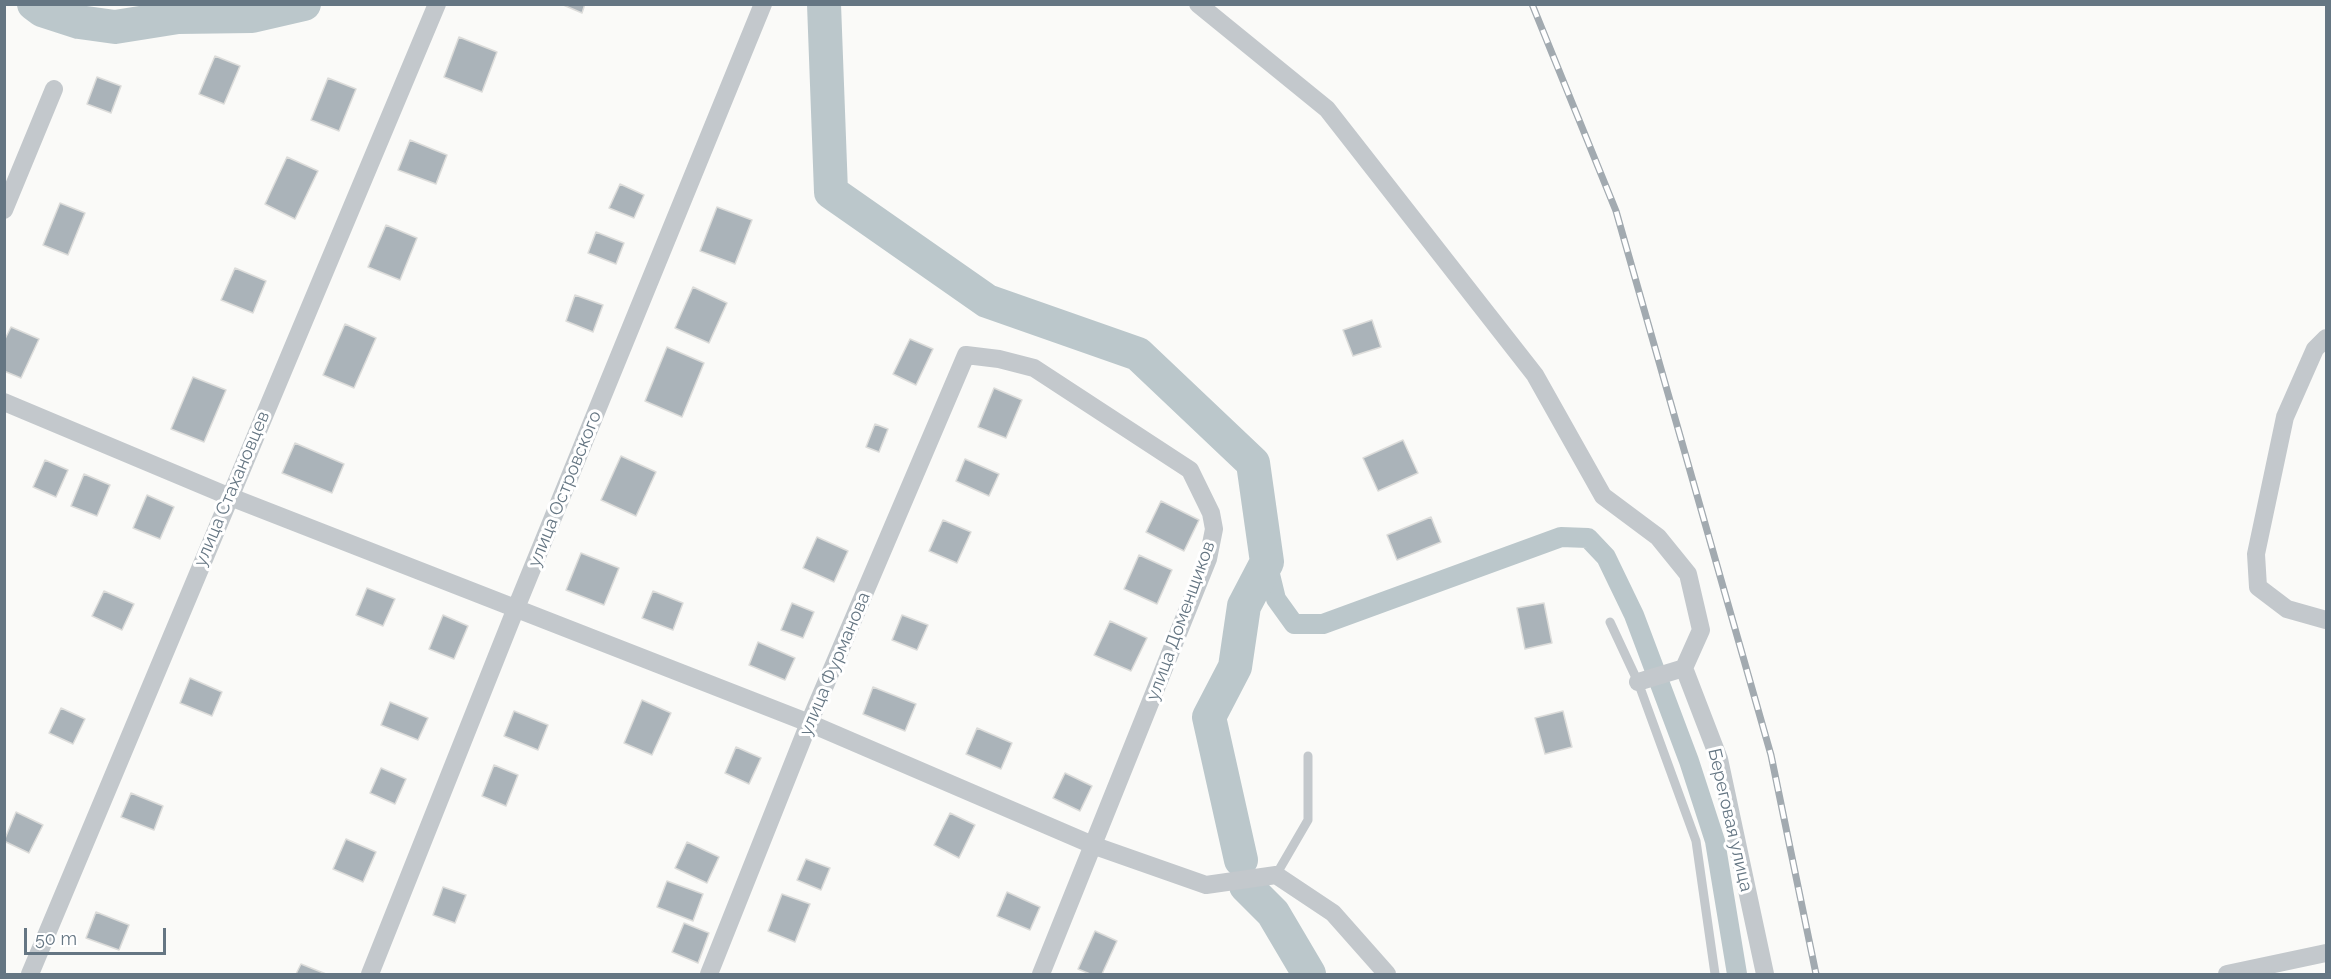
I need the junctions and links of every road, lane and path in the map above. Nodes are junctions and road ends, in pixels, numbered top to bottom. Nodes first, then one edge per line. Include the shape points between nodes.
1 (437, 4) edge
2 (763, 4) edge
3 (1198, 4) edge
4 (54, 89) dead end
5 (4, 210) edge
6 (2326, 338) edge
7 (966, 355) joint
8 (4, 402) edge
9 (228, 496) junction
10 (516, 608) junction
11 (2326, 620) edge
12 (1610, 622) dead end
13 (1684, 668) junction
14 (1638, 682) junction
15 (809, 723) junction
16 (1308, 756) dead end
17 (1095, 846) junction
18 (1276, 875) junction
19 (2326, 952) edge
20 (30, 975) edge
21 (370, 975) edge
22 (709, 975) edge
23 (1041, 975) edge
24 (1387, 975) edge
25 (1715, 975) edge
26 (1765, 975) edge
27 (2228, 975) edge

1 - 9 street, улица Стахановцев
2 - 10 street, улица Островского
3 - 13 street via 1327,109 1535,375 1603,496 1658,537 1688,574 1701,630
4 - 5 street
6 - 11 street via 2315,349 2285,417 2256,554 2258,587 2287,609
7 - 15 street, улица Фурманова
7 - 17 street, улица Доменщиков via 1034,368 1069,389 1190,470 1210,513 1214,529 1208,559
8 - 9 street
9 - 10 street
9 - 20 street, улица Стахановцев
10 - 15 street
10 - 21 street, улица Островского
12 - 14 lane
13 - 14 street
13 - 26 street, Береговая улица via 1719,759
14 - 25 lane via 1696,841
15 - 17 street
15 - 22 street, улица Фурманова
16 - 18 lane via 1308,820
17 - 18 street via 1206,885
17 - 23 street, улица Доменщиков
18 - 24 street via 1333,913
19 - 27 street

